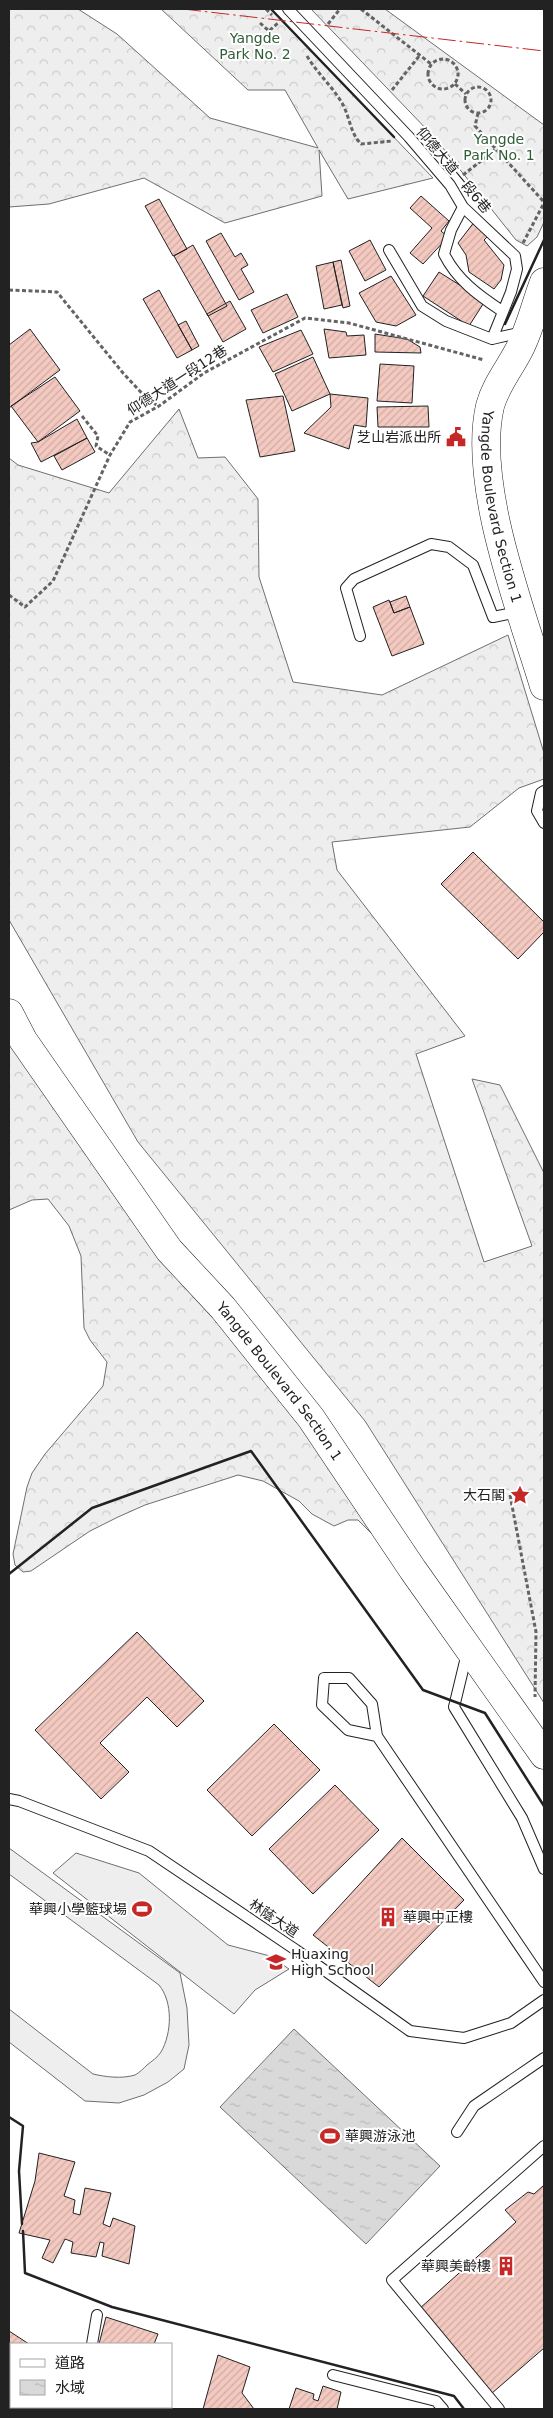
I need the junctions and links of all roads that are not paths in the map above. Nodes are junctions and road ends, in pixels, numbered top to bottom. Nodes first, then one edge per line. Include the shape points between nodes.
1 (288, 9) edge
2 (463, 207) junction
3 (389, 250) dead end
4 (544, 282) edge
5 (502, 312) junction
6 (536, 324) edge
7 (492, 339) junction
8 (522, 612) junction
9 (360, 636) dead end
10 (544, 686) edge
11 (544, 791) edge
12 (544, 823) edge
13 (9, 1013) edge
14 (469, 1646) junction
15 (377, 1736) junction
16 (544, 1755) edge
17 (9, 1799) edge
18 (544, 1869) edge
19 (544, 1982) edge
20 (544, 2000) edge
21 (544, 2058) edge
22 (457, 2132) dead end
23 (544, 2146) edge
24 (97, 2315) dead end
25 (92, 2343) edge
26 (332, 2374) dead end
27 (443, 2409) edge
28 (499, 2409) edge

1 - 2 lane, 仰德大道一段6巷 via 410,138 450,185
2 - 5 lane, 仰德大道一段6巷 via 515,256 517,269
2 - 5 lane via 451,230 444,254 452,270 472,290
3 - 7 lane via 422,306 446,321
4 - 6 main road, Yangde Boulevard Section 1
5 - 7 lane
6 - 7 lane
6 - 8 main road, Yangde Boulevard Section 1 via 498,384 490,406 485,437 499,533
8 - 9 lane via 493,617 473,565 449,547 431,544 354,578 346,588
8 - 10 main road, Yangde Boulevard Section 1
11 - 12 lane via 537,811
13 - 14 main road, Yangde Boulevard Section 1 via 23,1040 169,1250 222,1308 311,1418 413,1570
14 - 16 main road, Yangde Boulevard Section 1
14 - 18 lane via 454,1707 522,1818
15 - 15 lane via 372,1704 349,1678 324,1678 322,1705 348,1730
15 - 19 lane
17 - 20 lane, 林蔭大道 via 149,1850 410,2031 464,2038 511,2022
21 - 22 lane via 474,2106
23 - 28 lane via 392,2280
24 - 25 lane
26 - 27 lane via 436,2401

